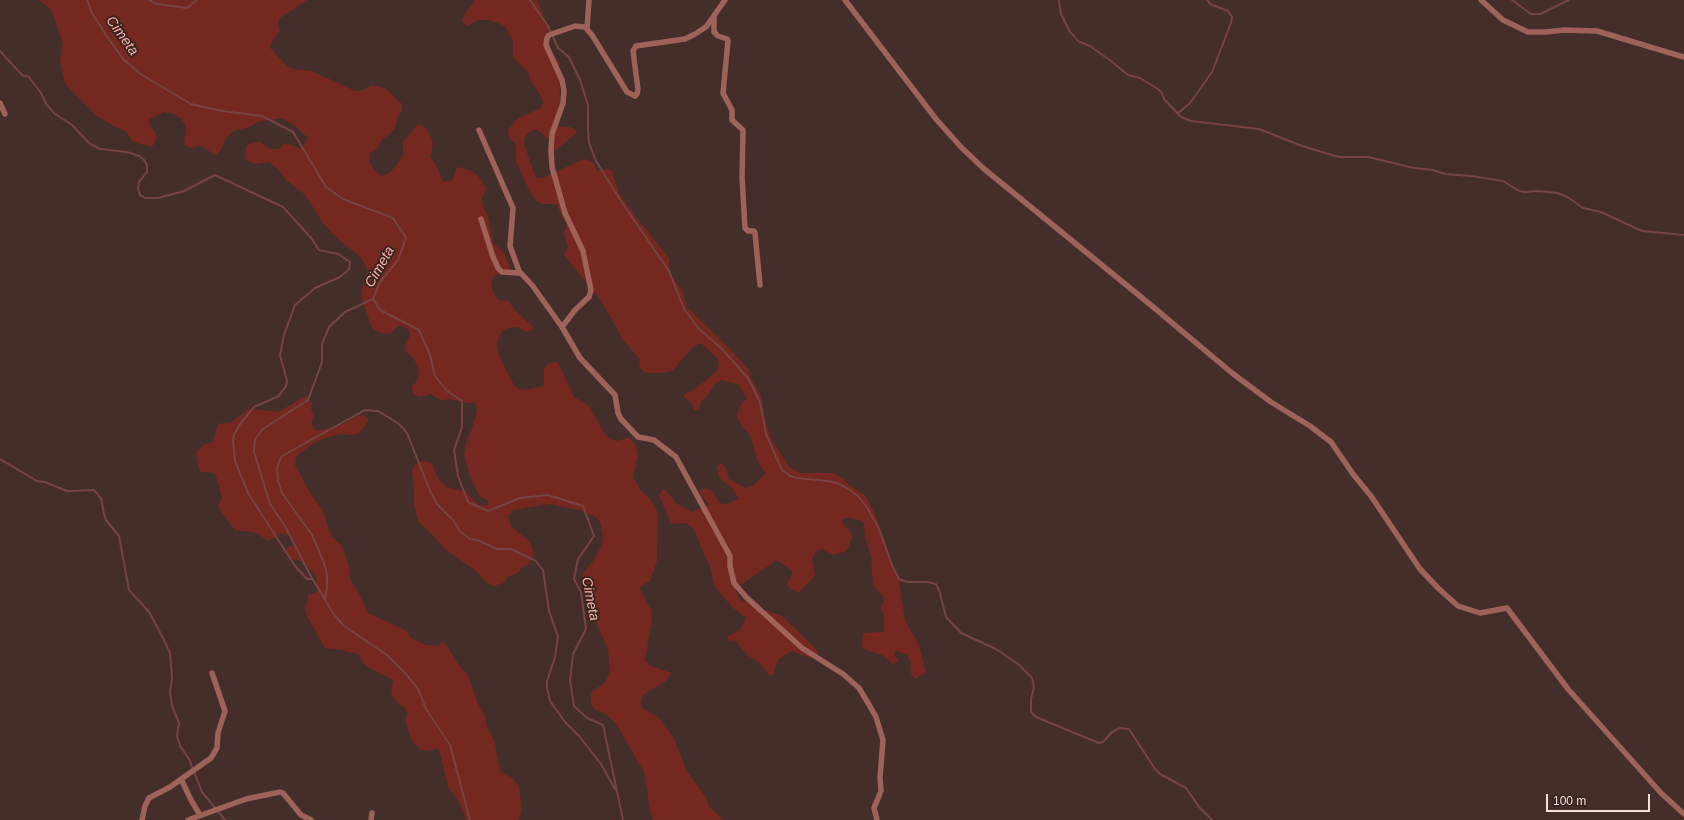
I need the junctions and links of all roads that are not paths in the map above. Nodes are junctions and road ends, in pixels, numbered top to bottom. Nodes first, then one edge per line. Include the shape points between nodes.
1 (590, 0) edge
2 (725, 0) edge
3 (845, 0) edge
4 (1481, 0) edge
5 (714, 17) junction
6 (587, 29) junction
7 (1684, 57) edge
8 (0, 103) edge
9 (5, 114) dead end
10 (479, 130) dead end
11 (481, 219) dead end
12 (520, 273) junction
13 (760, 286) dead end
14 (562, 327) junction
15 (212, 673) dead end
16 (181, 779) junction
17 (372, 813) dead end
18 (1684, 814) edge
19 (200, 815) junction
20 (142, 820) edge
21 (188, 820) edge
22 (311, 820) edge
23 (371, 820) edge
24 (877, 820) edge

1 - 6 street
2 - 5 street
3 - 18 street via 960,147 982,168 1232,373 1331,442 1420,569 1438,588 1458,606 1480,613 1507,608 1568,689 1661,793
4 - 7 street via 1503,20 1528,32 1597,31
5 - 6 street via 706,27 685,39 636,46 633,51 638,94 635,96 628,92
5 - 13 street via 714,32 728,41 723,93 732,110 732,120 743,130 745,228 756,233
6 - 14 street via 575,26 549,35 545,41 562,80 564,91 563,103 552,134 552,166 565,213 583,251 591,290 589,297
8 - 9 street
10 - 12 street via 513,208 510,246
11 - 12 street via 498,268 502,272
12 - 14 street via 532,285
14 - 24 street via 580,358 615,395 621,419 638,436 654,440 676,457 730,556 734,583 802,648 843,674 859,688 876,717 883,740 881,791 874,808
15 - 16 street via 225,711 218,733 217,748 211,758
16 - 19 street
16 - 20 street via 148,798
17 - 23 street
19 - 21 street
19 - 22 street via 246,799 280,792 301,815

